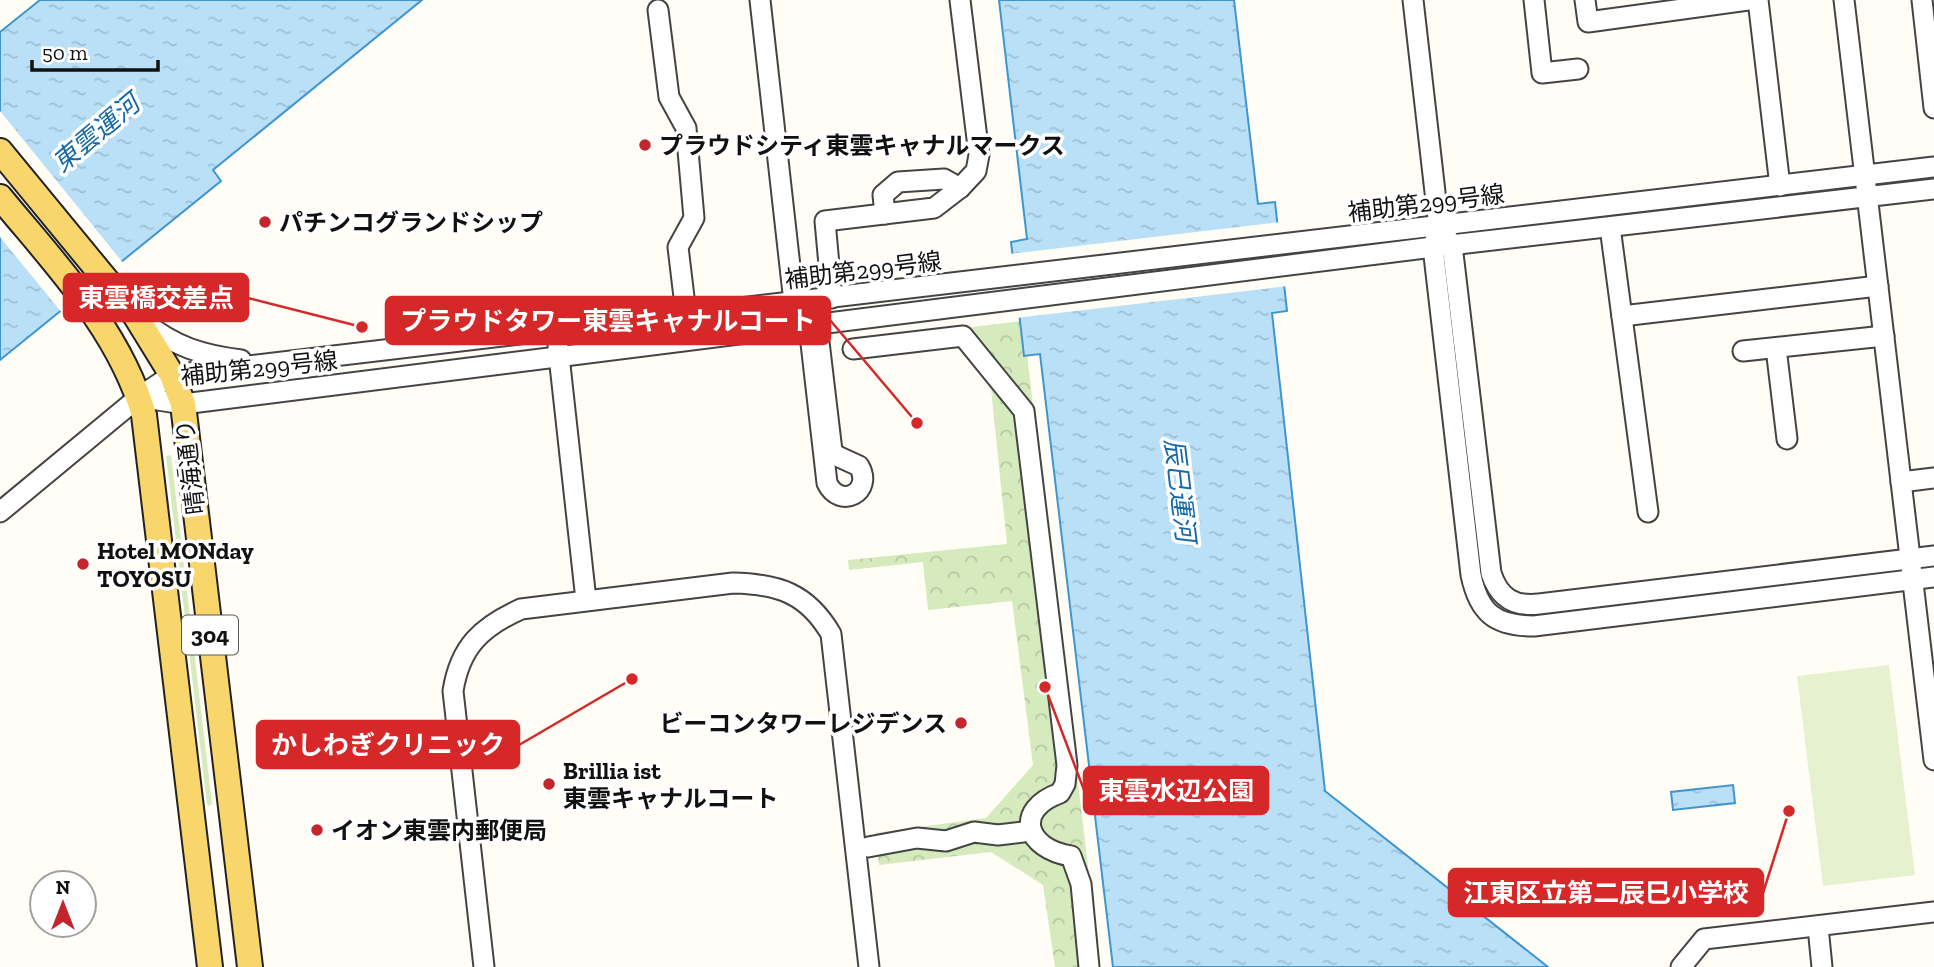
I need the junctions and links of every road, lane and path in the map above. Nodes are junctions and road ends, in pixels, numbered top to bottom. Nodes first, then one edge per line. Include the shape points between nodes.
1 (760, 0) edge
2 (960, 0) edge
3 (1412, 0) edge
4 (1534, 0) edge
5 (1573, 0) edge
6 (1585, 0) edge
7 (1748, 0) edge
8 (1758, 0) edge
9 (1844, 0) edge
10 (1926, 2) edge
11 (658, 10) dead end
12 (1577, 32) dead end
13 (1932, 68) edge
14 (1578, 69) dead end
15 (1934, 108) edge
16 (0, 151) edge
17 (1934, 167) edge
18 (1864, 176) junction
19 (1780, 186) junction
20 (960, 188) junction
21 (1934, 189) edge
22 (0, 197) edge
23 (1867, 197) junction
24 (885, 214) junction
25 (1439, 227) junction
26 (1610, 227) junction
27 (1443, 246) junction
28 (1878, 286) junction
29 (832, 298) junction
30 (793, 302) junction
31 (686, 314) junction
32 (135, 315) junction
33 (1622, 316) junction
34 (813, 325) junction
35 (556, 330) junction
36 (1884, 336) junction
37 (1776, 348) junction
38 (853, 349) dead end
39 (1743, 351) dead end
40 (560, 357) junction
41 (280, 363) junction
42 (172, 376) junction
43 (139, 397) junction
44 (183, 404) junction
45 (1787, 439) dead end
46 (1934, 478) edge
47 (1901, 482) junction
48 (0, 512) edge
49 (1648, 512) dead end
50 (1934, 556) edge
51 (1910, 559) junction
52 (1934, 577) edge
53 (1913, 580) junction
54 (586, 600) junction
55 (1934, 760) edge
56 (1031, 831) junction
57 (868, 847) dead end
58 (1934, 912) edge
59 (1818, 927) junction
60 (210, 967) edge
61 (250, 967) edge
62 (484, 967) edge
63 (869, 967) edge
64 (1090, 967) edge
65 (1681, 967) edge
66 (1822, 967) edge

1 - 30 street
2 - 20 street via 979,155 976,171
3 - 25 street
4 - 14 street via 1542,73
5 - 12 street
6 - 7 street via 1588,22
8 - 19 street
9 - 18 street
10 - 13 street
11 - 31 street via 668,97 686,128 694,218 678,247
13 - 15 street
16 - 32 main road, 晴海通り / 304
17 - 18 street, 補助第299号線
18 - 19 street, 補助第299号線
18 - 23 street
19 - 25 street, 補助第299号線
20 - 24 street via 934,208
20 - 24 street via 944,179 898,183 883,195
21 - 23 street, 補助第299号線
22 - 43 main road, 晴海通り / 304 via 120,352
23 - 26 street, 補助第299号線
23 - 28 street
24 - 29 street via 825,221
25 - 27 street
25 - 29 street, 補助第299号線
26 - 27 street, 補助第299号線
26 - 33 street
27 - 34 street, 補助第299号線
27 - 51 street via 1491,573 1509,601 1524,606
27 - 53 street via 1471,575 1478,600 1493,617 1516,626 1534,626
28 - 33 street
28 - 36 street
29 - 30 street, 補助第299号線
30 - 31 street, 補助第299号線
31 - 35 street, 補助第299号線
32 - 41 street via 164,339 194,351
32 - 42 main road, 晴海通り / 304
33 - 49 street
34 - 34 street via 832,451 859,466 863,478 860,489 851,496 834,493 827,483
34 - 40 street, 補助第299号線
35 - 40 street
35 - 41 street, 補助第299号線
36 - 37 street
36 - 47 street
37 - 39 street
37 - 45 street
38 - 56 street via 963,336 1024,411 1067,765 1065,784 1060,793 1037,807
40 - 44 street, 補助第299号線
40 - 54 street
41 - 42 street, 補助第299号線
42 - 43 street, 補助第299号線
42 - 44 main road, 晴海通り / 304
43 - 44 street, 補助第299号線
43 - 48 street
43 - 60 main road, 晴海通り / 304
44 - 61 main road, 晴海通り / 304
46 - 47 street
47 - 51 street
50 - 51 street
51 - 53 street
52 - 53 street
53 - 55 street
54 - 62 street via 521,610 499,619 472,642 458,667 453,691
54 - 63 street via 762,583 785,590 821,617 831,634
56 - 57 street via 974,832 946,841 917,838
56 - 64 street via 1051,852 1070,856 1081,884
58 - 59 street
59 - 65 street via 1704,939
59 - 66 street

